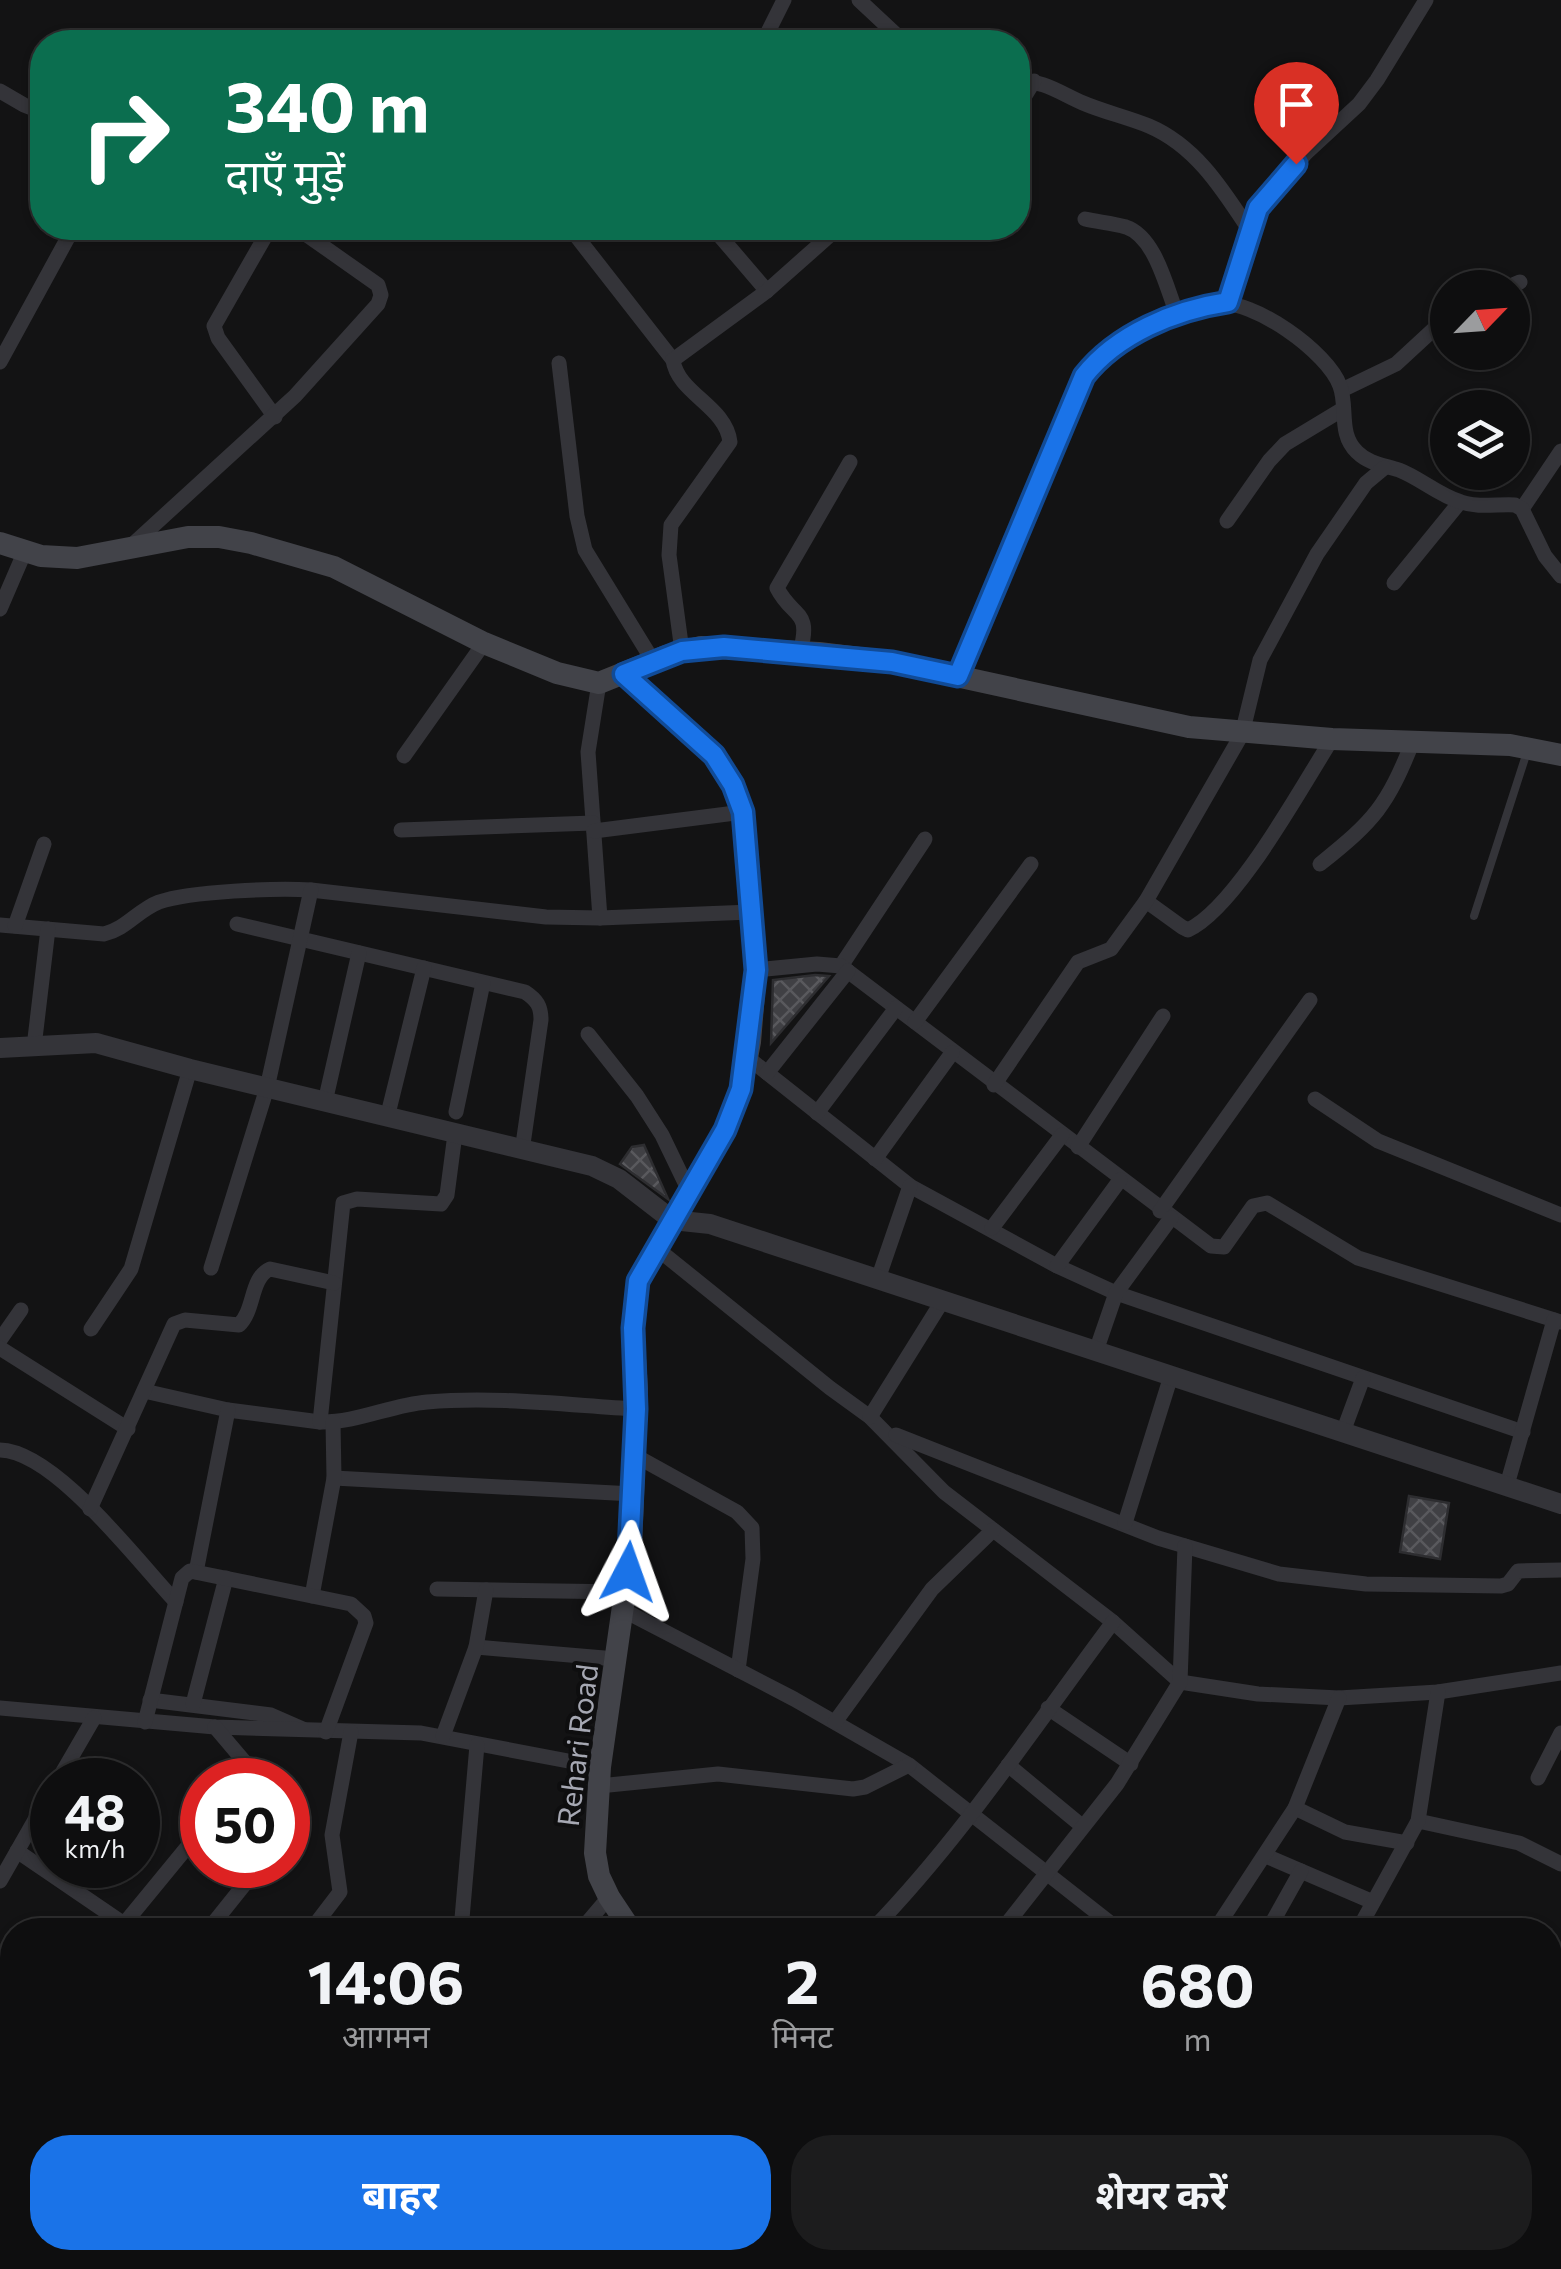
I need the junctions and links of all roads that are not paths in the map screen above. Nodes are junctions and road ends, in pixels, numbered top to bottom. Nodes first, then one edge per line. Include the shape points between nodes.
1 (784, 0) edge
2 (1426, 0) edge
3 (864, 2) edge
4 (769, 30) edge
5 (892, 30) edge
6 (1030, 82) edge
7 (0, 91) edge
8 (30, 106) edge
9 (1085, 219) dead end
10 (1250, 231) junction
11 (67, 240) edge
12 (263, 240) edge
13 (314, 240) edge
14 (579, 240) edge
15 (723, 240) edge
16 (825, 240) edge
17 (767, 292) junction
18 (1228, 302) junction
19 (1178, 317) junction
20 (1430, 333) edge
21 (673, 360) junction
22 (0, 362) edge
23 (559, 363) dead end
24 (1342, 390) junction
25 (1343, 408) junction
26 (275, 416) junction
27 (1561, 450) edge
28 (850, 462) dead end
29 (1384, 468) junction
30 (1460, 502) junction
31 (1522, 509) junction
32 (1227, 521) dead end
33 (0, 543) edge
34 (130, 546) junction
35 (25, 552) junction
36 (1561, 576) edge
37 (1394, 584) dead end
38 (0, 609) edge
39 (484, 643) junction
40 (682, 651) junction
41 (800, 652) junction
42 (654, 660) junction
43 (624, 674) junction
44 (958, 676) junction
45 (598, 684) junction
46 (1242, 734) junction
47 (1332, 739) junction
48 (1413, 741) junction
49 (1528, 748) junction
50 (1561, 755) edge
51 (404, 756) dead end
52 (743, 812) junction
53 (594, 827) junction
54 (400, 830) dead end
55 (925, 839) dead end
56 (44, 844) dead end
57 (1031, 864) dead end
58 (1320, 864) dead end
59 (310, 890) junction
60 (1146, 902) junction
61 (751, 912) junction
62 (1474, 916) dead end
63 (600, 918) junction
64 (238, 924) dead end
65 (8, 926) edge
66 (48, 930) junction
67 (300, 939) junction
68 (359, 953) junction
69 (424, 968) junction
70 (844, 968) junction
71 (756, 970) junction
72 (484, 983) junction
73 (1310, 1000) dead end
74 (896, 1008) junction
75 (1163, 1016) dead end
76 (915, 1022) junction
77 (588, 1034) dead end
78 (34, 1046) junction
79 (0, 1048) edge
80 (952, 1053) junction
81 (747, 1057) junction
82 (190, 1069) junction
83 (767, 1073) junction
84 (994, 1085) junction
85 (266, 1088) junction
86 (1316, 1100) dead end
87 (325, 1102) junction
88 (456, 1112) dead end
89 (818, 1113) junction
90 (388, 1118) junction
91 (455, 1134) junction
92 (1062, 1135) junction
93 (1078, 1147) junction
94 (522, 1150) junction
95 (875, 1159) junction
96 (1120, 1180) junction
97 (910, 1186) junction
98 (688, 1191) junction
99 (1165, 1214) junction
100 (1561, 1215) edge
101 (672, 1220) junction
102 (992, 1228) junction
103 (655, 1247) junction
104 (1058, 1266) junction
105 (211, 1268) dead end
106 (878, 1279) junction
107 (334, 1283) junction
108 (1116, 1294) junction
109 (942, 1300) junction
110 (21, 1310) dead end
111 (1558, 1321) edge
112 (91, 1329) dead end
113 (0, 1344) edge
114 (1096, 1351) junction
115 (1171, 1376) junction
116 (1364, 1378) junction
117 (144, 1392) junction
118 (636, 1409) junction
119 (228, 1410) junction
120 (870, 1417) junction
121 (327, 1422) junction
122 (128, 1429) junction
123 (888, 1432) junction
124 (1343, 1432) junction
125 (1522, 1432) junction
126 (0, 1450) edge
127 (634, 1455) junction
128 (334, 1478) junction
129 (1507, 1485) junction
130 (632, 1494) junction
131 (1561, 1504) edge
132 (90, 1509) junction
133 (1124, 1523) junction
134 (993, 1530) junction
135 (1184, 1546) junction
136 (1561, 1570) edge
137 (196, 1572) junction
138 (226, 1578) junction
139 (437, 1589) dead end
140 (486, 1590) junction
141 (312, 1596) junction
142 (624, 1601) junction
143 (176, 1602) junction
144 (1113, 1622) junction
145 (476, 1647) junction
146 (616, 1659) junction
147 (738, 1670) junction
148 (1561, 1674) edge
149 (1180, 1682) junction
150 (1438, 1692) junction
151 (1340, 1698) junction
152 (150, 1700) junction
153 (193, 1704) junction
154 (0, 1708) edge
155 (1048, 1708) junction
156 (94, 1718) junction
157 (145, 1722) junction
158 (835, 1722) junction
159 (214, 1727) junction
160 (308, 1732) junction
161 (326, 1732) junction
162 (350, 1732) junction
163 (1561, 1733) edge
164 (443, 1736) junction
165 (477, 1745) junction
166 (71, 1758) edge
167 (238, 1758) edge
168 (1131, 1764) junction
169 (908, 1765) junction
170 (1008, 1765) junction
171 (600, 1776) junction
172 (1538, 1778) dead end
173 (1295, 1808) junction
174 (971, 1814) junction
175 (1418, 1820) junction
176 (1082, 1826) junction
177 (30, 1828) edge
178 (1406, 1843) junction
179 (17, 1851) junction
180 (1266, 1856) junction
181 (180, 1858) edge
182 (1561, 1864) edge
183 (1301, 1871) junction
184 (1045, 1872) junction
185 (0, 1882) edge
186 (242, 1888) edge
187 (609, 1897) junction
188 (1374, 1902) junction
189 (112, 1918) edge
190 (134, 1918) edge
191 (218, 1918) edge
192 (321, 1918) edge
193 (461, 1918) edge
194 (591, 1918) edge
195 (623, 1918) edge
196 (884, 1918) edge
197 (1011, 1918) edge
198 (1104, 1918) edge
199 (1223, 1918) edge
200 (1275, 1918) edge
201 (1365, 1918) edge

1 - 4 street
2 - 10 street via 1368,92 1266,197
3 - 5 street
6 - 10 street via 1149,126 1184,148
7 - 8 street
9 - 19 street via 1137,232
10 - 18 street
11 - 22 street
12 - 26 street via 214,326
13 - 26 street via 378,285 381,295
14 - 21 street
15 - 17 street
16 - 17 street
17 - 21 street
18 - 19 street
18 - 24 street via 1310,348
19 - 44 street via 1114,343 1084,376
20 - 24 street via 1396,364
21 - 40 street via 677,374 727,427 730,442 671,525
23 - 42 street via 585,550
24 - 25 street
25 - 29 street via 1351,446
25 - 32 street via 1285,444
26 - 34 street
27 - 31 street
28 - 41 street via 777,588 803,620
29 - 30 street
29 - 46 street via 1335,524 1267,646
30 - 31 street
30 - 37 street
31 - 36 street
33 - 35 main road
34 - 35 main road via 77,558
34 - 39 main road via 218,538 303,556
35 - 38 street
39 - 45 main road
39 - 51 street
40 - 41 main road
40 - 42 main road
41 - 44 main road
42 - 43 main road
43 - 45 main road
43 - 52 main road, Rehari Road via 714,755
44 - 46 main road
45 - 53 street via 589,737
46 - 47 main road
46 - 60 street
47 - 48 main road
47 - 60 street via 1253,863 1198,925 1182,928
48 - 49 main road
48 - 58 street via 1384,804
49 - 50 main road
49 - 62 lane
52 - 53 street
52 - 61 main road, Rehari Road
53 - 54 street
53 - 63 street
55 - 70 street
56 - 65 street
57 - 76 street
59 - 63 street
59 - 66 street via 161,902 104,934
59 - 67 street
60 - 84 street via 1111,949 1074,966
61 - 63 street
61 - 71 main road, Rehari Road
64 - 67 street
65 - 66 street
66 - 78 street
67 - 68 street
67 - 85 street
68 - 69 street
68 - 87 street
69 - 72 street
69 - 90 street
70 - 71 street
70 - 74 street
70 - 83 street
71 - 81 main road, Rehari Road
72 - 88 street
72 - 94 street via 524,992 541,1008
73 - 99 street
74 - 76 street
74 - 89 street
75 - 93 street
76 - 80 street
77 - 98 street via 656,1126
78 - 79 street
78 - 82 street via 106,1045
80 - 84 street
80 - 95 street
81 - 83 street
81 - 98 main road, Rehari Road via 725,1130
82 - 85 street
82 - 112 street via 130,1269
83 - 89 street
84 - 92 street
85 - 87 street
85 - 105 street
86 - 100 street via 1378,1141
87 - 90 street
89 - 95 street
90 - 91 street
91 - 94 street
91 - 107 street via 441,1204 344,1203
92 - 93 street
92 - 102 street
93 - 96 street
94 - 101 street via 606,1171
95 - 97 street
96 - 99 street
96 - 104 street
97 - 102 street
97 - 106 street
98 - 101 main road, Rehari Road
99 - 108 street
99 - 111 street via 1218,1248 1228,1244 1253,1206 1267,1204 1358,1258
101 - 103 main road, Rehari Road
101 - 106 street via 710,1224
102 - 104 street
103 - 118 main road, Rehari Road via 638,1281
103 - 120 street
104 - 108 street
106 - 109 street
107 - 117 street via 264,1270 239,1325 174,1324
107 - 121 street
108 - 114 street
108 - 116 street
109 - 114 street
109 - 120 street
110 - 113 street
111 - 125 street
113 - 122 street
114 - 115 street
115 - 124 street
115 - 133 street
116 - 124 street
116 - 125 street
117 - 119 street
117 - 122 street
118 - 121 street via 449,1401
118 - 127 main road, Rehari Road
119 - 121 street
119 - 137 street
120 - 123 street
121 - 128 street
122 - 132 street
123 - 133 street
123 - 134 street via 944,1492
124 - 129 street
125 - 129 street
126 - 132 street via 40,1463
127 - 130 main road, Rehari Road
127 - 147 street via 737,1512 752,1528
128 - 130 street
128 - 141 street
129 - 131 street
130 - 142 main road, Rehari Road
132 - 143 street
133 - 135 street
134 - 144 street
134 - 158 street via 922,1601
135 - 136 street via 1279,1574 1366,1584 1501,1586 1518,1570
135 - 149 street
137 - 138 street
137 - 143 street via 184,1573
138 - 141 street
138 - 153 street
139 - 140 street
140 - 142 street
140 - 145 street
141 - 161 street via 352,1604 366,1623
142 - 146 main road, Rehari Road
142 - 147 street
143 - 152 street
144 - 149 street
144 - 155 street
145 - 146 street
145 - 164 street
146 - 171 main road, Rehari Road
147 - 158 street
148 - 150 street
149 - 151 street
149 - 168 street
150 - 151 street
150 - 175 street
151 - 173 street
152 - 153 street
152 - 157 street
153 - 160 street via 271,1716
154 - 156 street
155 - 168 street
155 - 170 street
156 - 157 street
156 - 166 street
157 - 159 street
158 - 169 street
159 - 160 street
159 - 167 street
160 - 161 street
161 - 162 street
162 - 164 street
162 - 192 street via 332,1835 340,1892
163 - 172 street
164 - 165 street
165 - 171 street
165 - 193 street
168 - 176 street
169 - 171 street via 853,1788 718,1774
169 - 174 street
170 - 174 street
170 - 176 street
171 - 187 main road, Rehari Road via 595,1853
173 - 178 street via 1345,1832
173 - 180 street
174 - 184 street
174 - 196 street
175 - 178 street
175 - 182 street via 1519,1842
176 - 184 street
177 - 179 street
178 - 188 street
179 - 185 street
179 - 189 street
180 - 183 street
180 - 199 street
181 - 190 street
183 - 188 street
183 - 200 street
184 - 197 street
184 - 198 street
186 - 191 street
187 - 194 street
187 - 195 main road, Rehari Road
188 - 201 street

